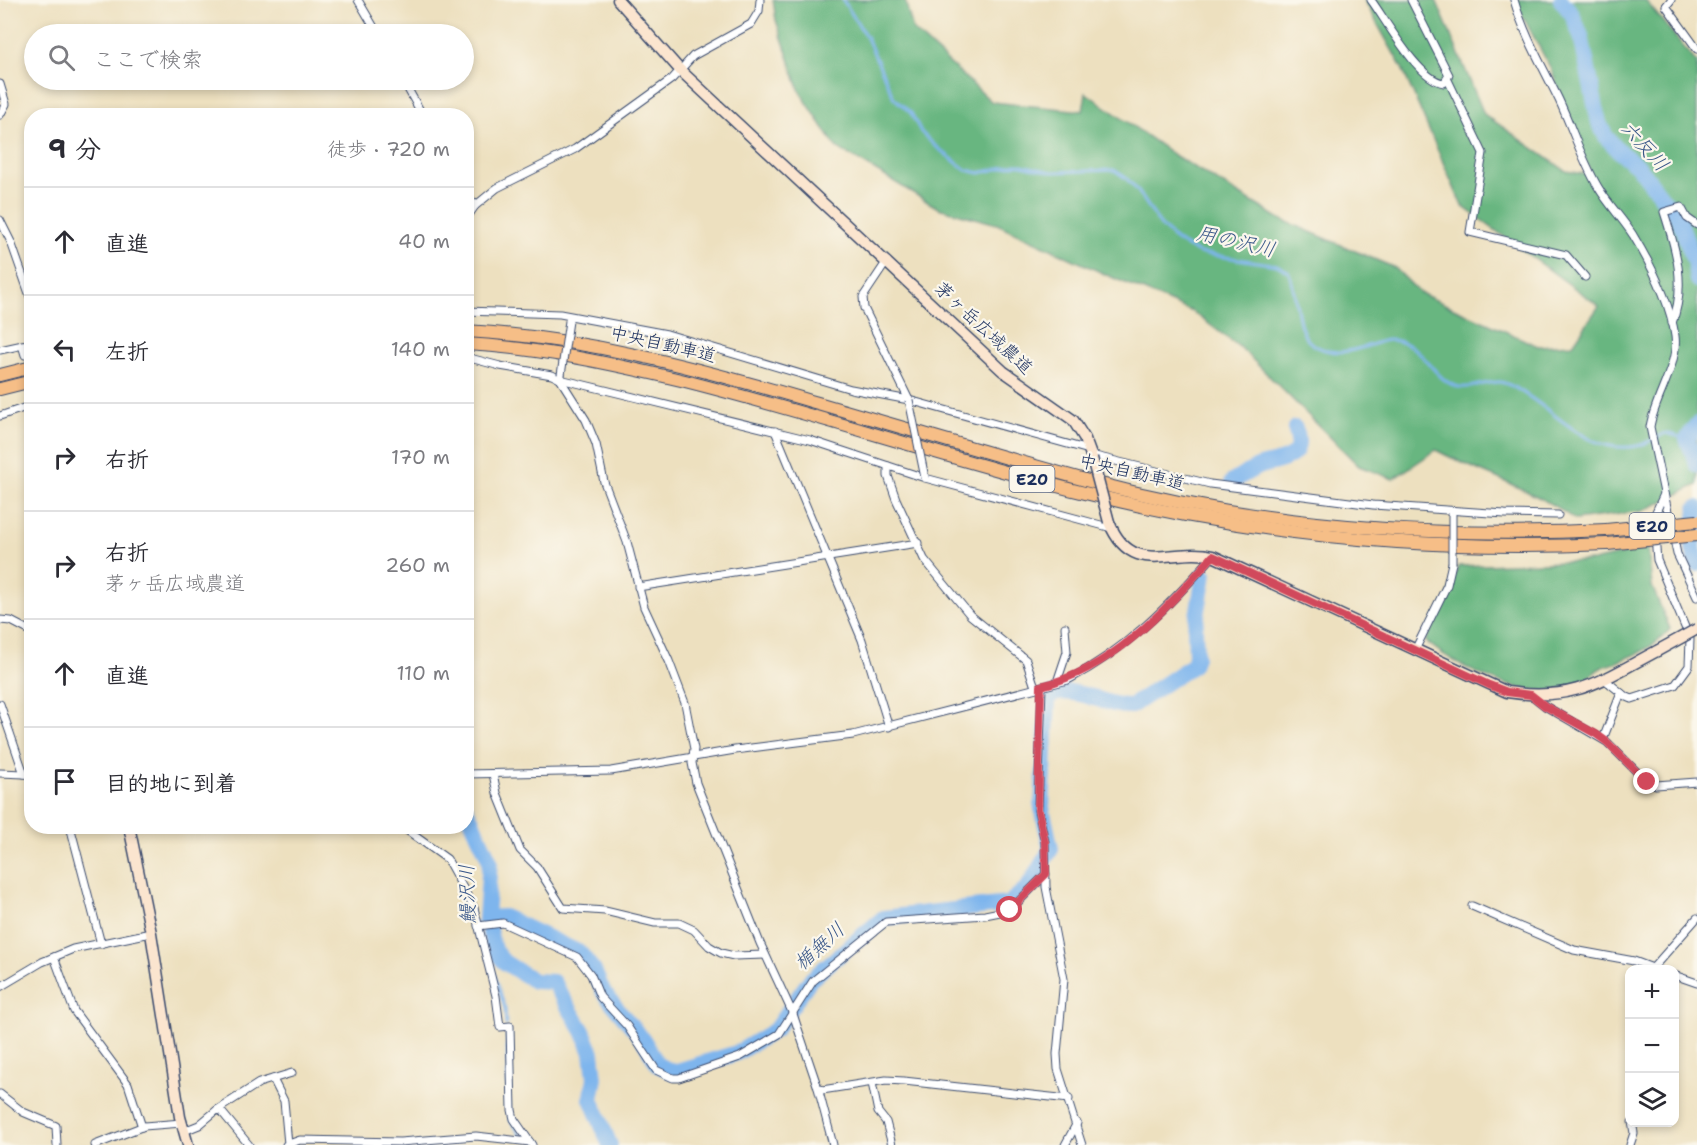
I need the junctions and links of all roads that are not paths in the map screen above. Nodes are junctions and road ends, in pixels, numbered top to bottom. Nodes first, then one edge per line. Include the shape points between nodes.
1 (358, 0) edge
2 (618, 0) edge
3 (760, 0) edge
4 (1371, 0) edge
5 (1411, 0) edge
6 (1514, 0) edge
7 (1671, 0) edge
8 (372, 24) edge
9 (1697, 49) edge
10 (680, 70) junction
11 (1448, 80) junction
12 (0, 84) edge
13 (409, 90) edge
14 (419, 108) edge
15 (0, 115) edge
16 (475, 206) edge
17 (0, 220) edge
18 (1697, 225) edge
19 (887, 261) junction
20 (1585, 277) dead end
21 (24, 279) edge
22 (474, 312) edge
23 (570, 318) junction
24 (1672, 323) junction
25 (474, 332) edge
26 (22, 345) joint
27 (474, 345) edge
28 (0, 350) edge
29 (24, 352) edge
30 (474, 359) edge
31 (24, 369) edge
32 (0, 375) edge
33 (560, 377) junction
34 (24, 383) edge
35 (0, 388) edge
36 (909, 400) junction
37 (24, 408) edge
38 (0, 416) edge
39 (775, 431) junction
40 (1091, 455) junction
41 (888, 466) junction
42 (925, 478) junction
43 (1664, 494) junction
44 (1453, 512) junction
45 (1558, 515) dead end
46 (1697, 521) edge
47 (1110, 525) junction
48 (1697, 535) edge
49 (918, 543) junction
50 (1213, 556) junction
51 (826, 558) junction
52 (638, 587) junction
53 (1697, 597) edge
54 (0, 620) edge
55 (1065, 627) dead end
56 (24, 628) edge
57 (1697, 629) edge
58 (1415, 650) junction
59 (1604, 679) junction
60 (1057, 682) junction
61 (1038, 686) junction
62 (1621, 693) junction
63 (1531, 695) junction
64 (0, 705) edge
65 (889, 727) junction
66 (1603, 739) junction
67 (692, 757) junction
68 (24, 764) edge
69 (0, 773) edge
70 (24, 774) edge
71 (474, 774) edge
72 (493, 774) junction
73 (1697, 782) edge
74 (72, 834) edge
75 (131, 834) edge
76 (412, 834) edge
77 (1046, 870) junction
78 (1472, 906) dead end
79 (1697, 918) edge
80 (478, 922) junction
81 (151, 933) junction
82 (101, 944) junction
83 (765, 955) junction
84 (54, 957) junction
85 (1637, 965) edge
86 (1657, 965) edge
87 (1679, 977) edge
88 (1697, 983) edge
89 (0, 987) edge
90 (793, 1014) junction
91 (292, 1073) dead end
92 (273, 1079) junction
93 (872, 1083) junction
94 (818, 1088) junction
95 (0, 1094) edge
96 (1069, 1099) junction
97 (217, 1110) junction
98 (1077, 1123) junction
99 (142, 1127) junction
100 (183, 1127) junction
101 (1633, 1127) edge
102 (531, 1143) edge
103 (287, 1144) edge
104 (57, 1145) edge
105 (95, 1145) edge
106 (188, 1145) edge
107 (249, 1145) edge
108 (833, 1145) edge
109 (892, 1145) edge
110 (1065, 1145) edge
111 (1083, 1145) edge
112 (1630, 1145) edge

1 - 8 street
2 - 10 street, 茅ヶ岳広域農道
3 - 10 street via 751,24 693,56
4 - 11 street via 1412,59 1440,83
5 - 11 street via 1443,60
6 - 24 street via 1596,185 1632,234
7 - 9 street via 1666,6
10 - 16 street via 575,149 497,188
10 - 19 street, 茅ヶ岳広域農道
11 - 20 street via 1483,153 1470,232 1566,255
12 - 15 street via 6,104
13 - 14 street
17 - 21 street
18 - 24 street via 1681,207 1664,212 1677,252 1679,277 1678,309
19 - 36 street via 863,297 864,308
19 - 40 street, 茅ヶ岳広域農道 via 1003,371 1073,420
22 - 23 street
23 - 33 street, bridge
23 - 36 street via 667,334 851,389
24 - 43 street via 1676,338 1664,387 1652,412 1651,433
25 - 46 highway, 中央自動車道 / E20, bridge via 544,339 708,372 1087,480 1217,509 1334,526 1405,531 1528,533
26 - 28 street
26 - 29 street
27 - 48 highway, 中央自動車道 / E20, bridge via 641,370 1084,493 1260,530 1440,545 1538,547
30 - 33 street
31 - 32 highway
33 - 39 street
33 - 52 street via 596,444 604,482 627,542
34 - 35 highway
36 - 40 street
36 - 42 street, bridge
37 - 38 street
39 - 41 street
39 - 51 street
40 - 44 street via 1210,484
40 - 47 street, 茅ヶ岳広域農道, bridge
41 - 42 street
41 - 49 street via 896,499
42 - 47 street
43 - 53 street via 1677,554
43 - 62 street via 1655,514 1655,550 1689,639 1691,656 1675,685 1632,699
44 - 45 street
44 - 58 street, bridge via 1452,563 1447,585
47 - 50 street, 茅ヶ岳広域農道 via 1128,548 1150,558 1192,553
49 - 51 street
49 - 61 street via 924,559 970,615 1026,660
50 - 58 street, 茅ヶ岳広域農道
50 - 60 street via 1164,612 1098,664
51 - 52 street
51 - 65 street via 862,640
52 - 67 street via 682,694 691,725
54 - 56 street
55 - 60 street via 1067,652
57 - 59 street, 茅ヶ岳広域農道, bridge
58 - 63 street, 茅ヶ岳広域農道 via 1507,692
59 - 62 street
59 - 63 street, 茅ヶ岳広域農道 via 1567,693
60 - 61 street
61 - 65 street
61 - 77 street via 1038,810
62 - 66 street
63 - 66 street
64 - 68 street
65 - 67 street
66 - 73 street via 1647,782
67 - 72 street via 611,771
67 - 83 street via 696,783
69 - 70 street
71 - 72 street
72 - 83 street via 520,850 537,867 562,908 605,911 655,923 679,923 694,930 721,953
74 - 82 street
75 - 81 street
76 - 80 street via 447,859
77 - 90 street via 1010,910 885,922 813,981
77 - 96 street via 1064,979 1058,1069
78 - 85 street via 1574,950
79 - 86 street
80 - 90 street via 503,923 577,957 591,975 600,997 627,1026 656,1070 673,1078 740,1057 779,1034
80 - 102 street via 500,1027 507,1027 514,1119
81 - 82 street
81 - 100 street
82 - 84 street
83 - 90 street
84 - 89 street
84 - 99 street via 74,1011 128,1084
87 - 88 street
90 - 94 street
91 - 92 street
92 - 97 street via 248,1089
92 - 103 street via 284,1101
93 - 94 street
93 - 96 street via 904,1081
93 - 109 street via 878,1112 886,1122
94 - 108 street
95 - 104 street via 23,1112 56,1126
96 - 98 street
97 - 100 street via 199,1125
97 - 107 street
98 - 110 street
98 - 111 street
99 - 100 street
99 - 105 street
100 - 106 street
101 - 112 street
102 - 103 street via 476,1136 400,1142 300,1140

